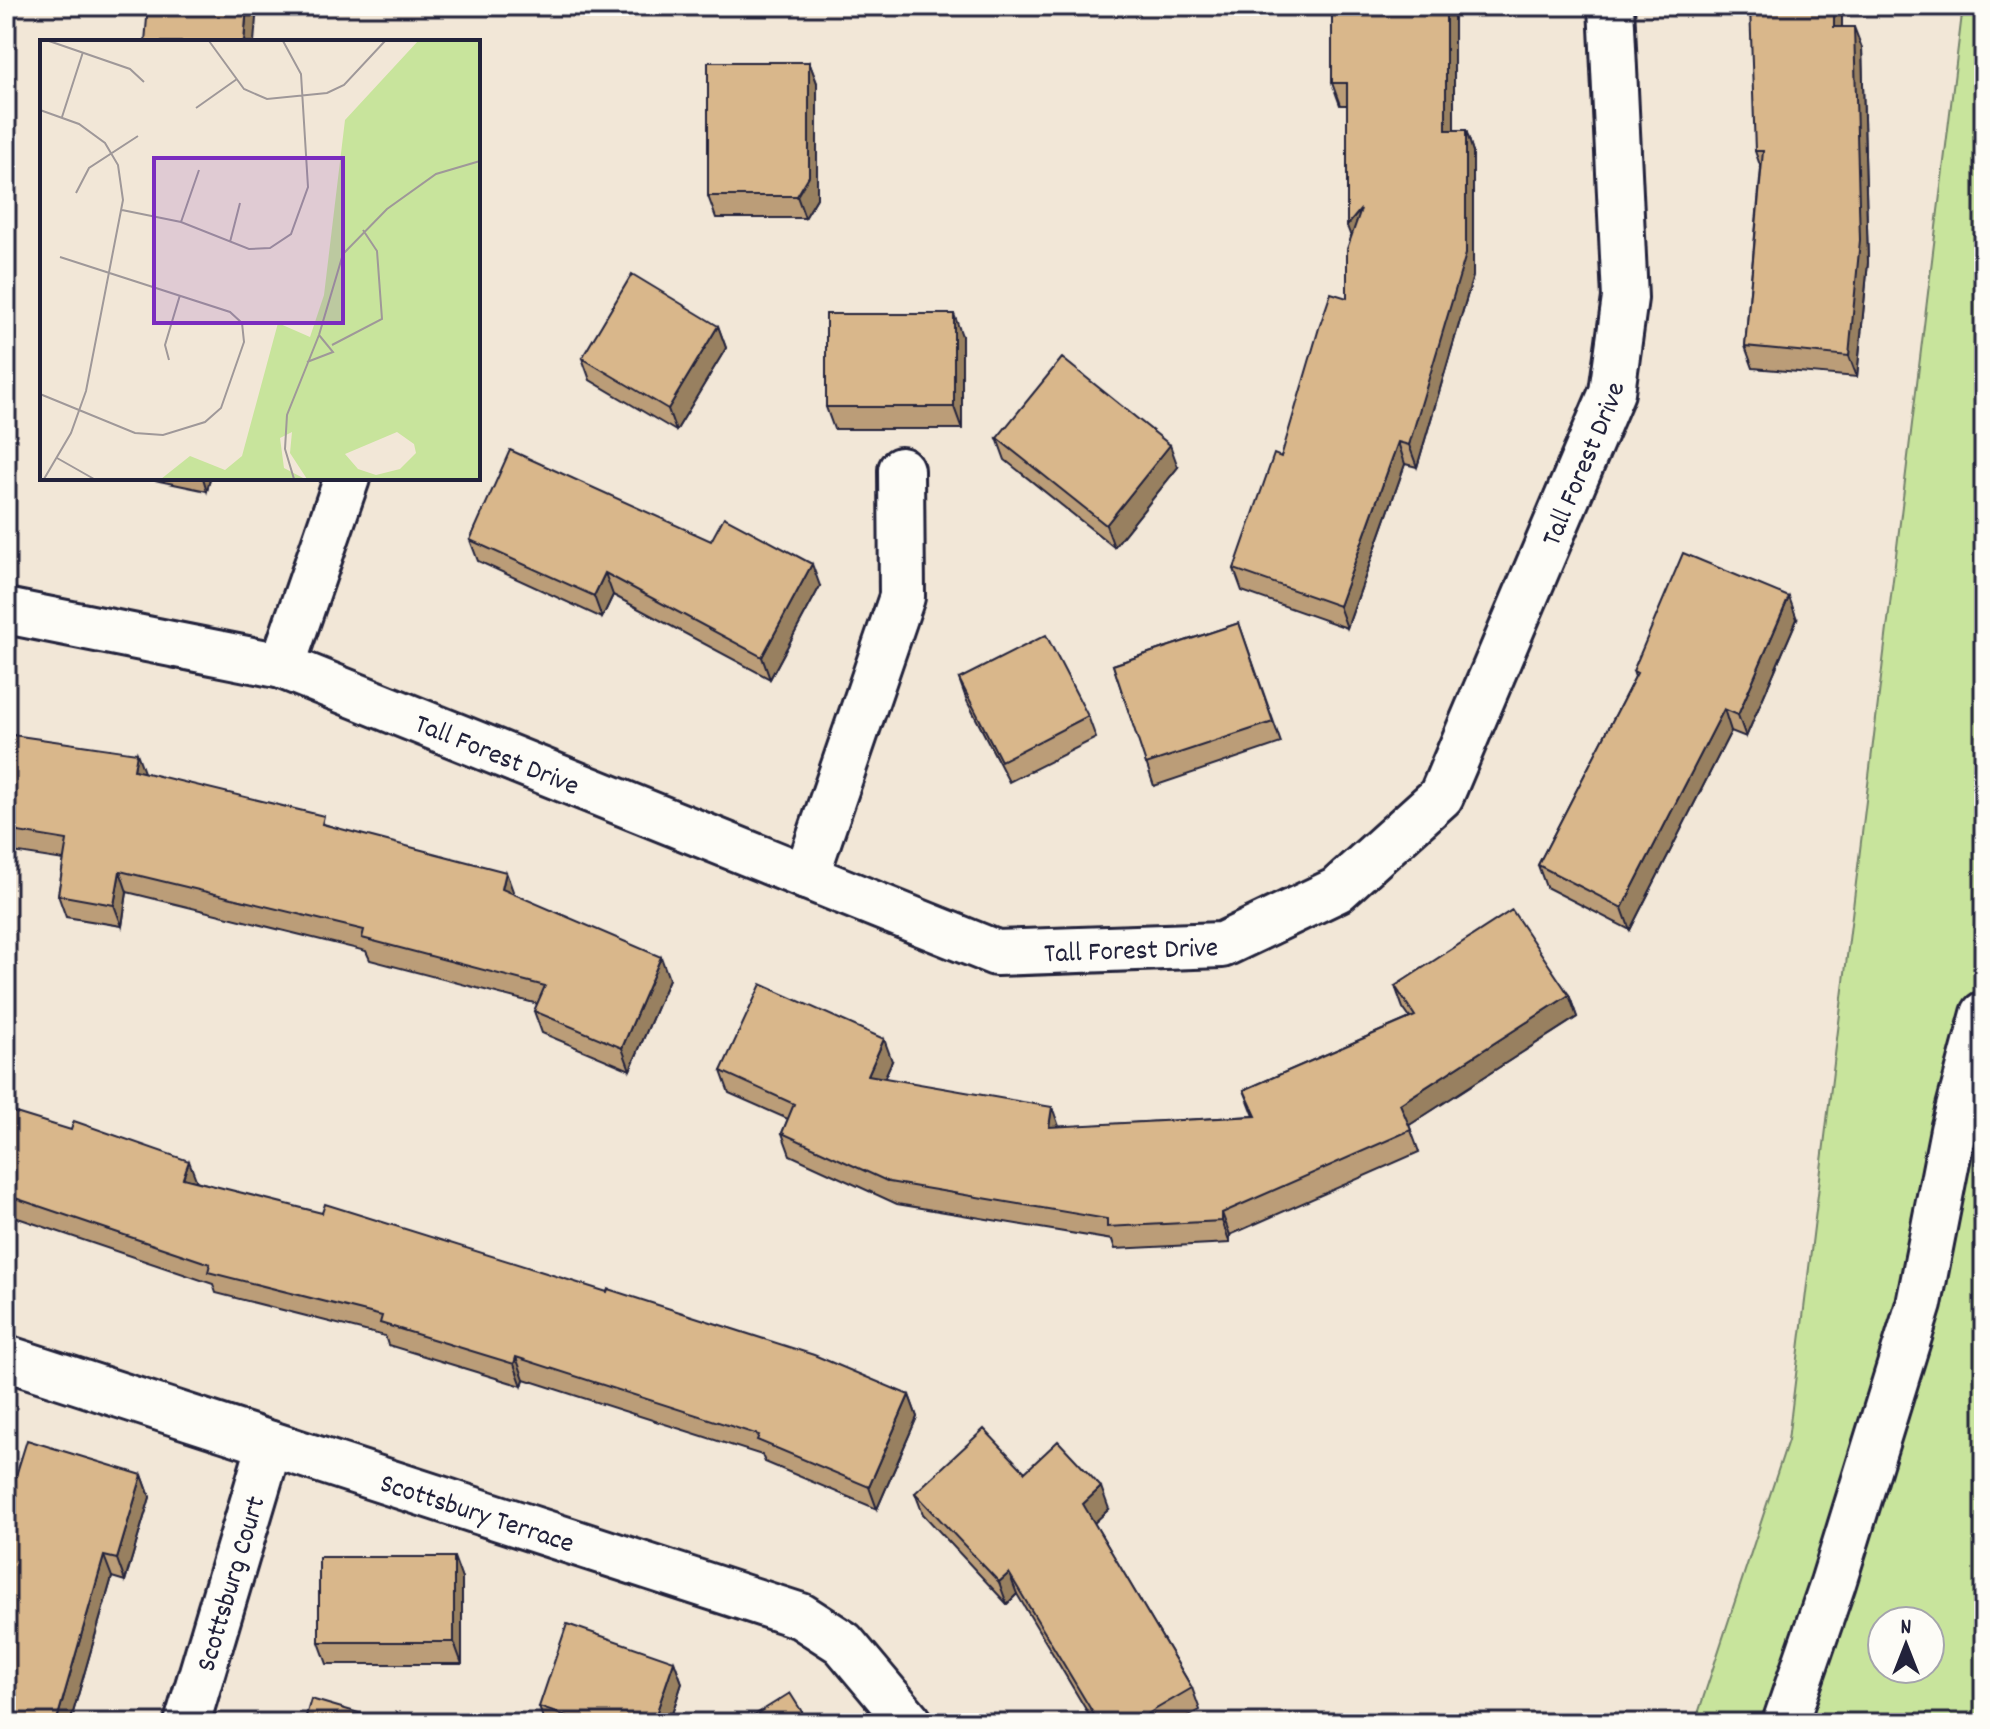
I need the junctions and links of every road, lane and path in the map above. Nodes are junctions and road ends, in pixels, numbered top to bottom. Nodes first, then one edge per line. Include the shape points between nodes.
1 (1611, 6) edge
2 (901, 470) dead end
3 (346, 480) edge
4 (6, 611) edge
5 (282, 666) junction
6 (806, 877) junction
7 (1984, 1014) edge
8 (6, 1358) edge
9 (270, 1444) junction
10 (187, 1723) edge
11 (910, 1723) edge
12 (1785, 1723) edge

1 - 6 street, Tall Forest Drive via 1625,298 1612,392 1441,796 1337,890 1222,945 996,953
2 - 6 street via 902,597
3 - 5 street
4 - 5 street, Tall Forest Drive
5 - 6 street, Tall Forest Drive
7 - 12 street via 1953,1130 1919,1304
8 - 9 street, Scottsbury Terrace
9 - 10 street, Scottsburg Court
9 - 11 street, Scottsbury Terrace via 801,1616 843,1643

